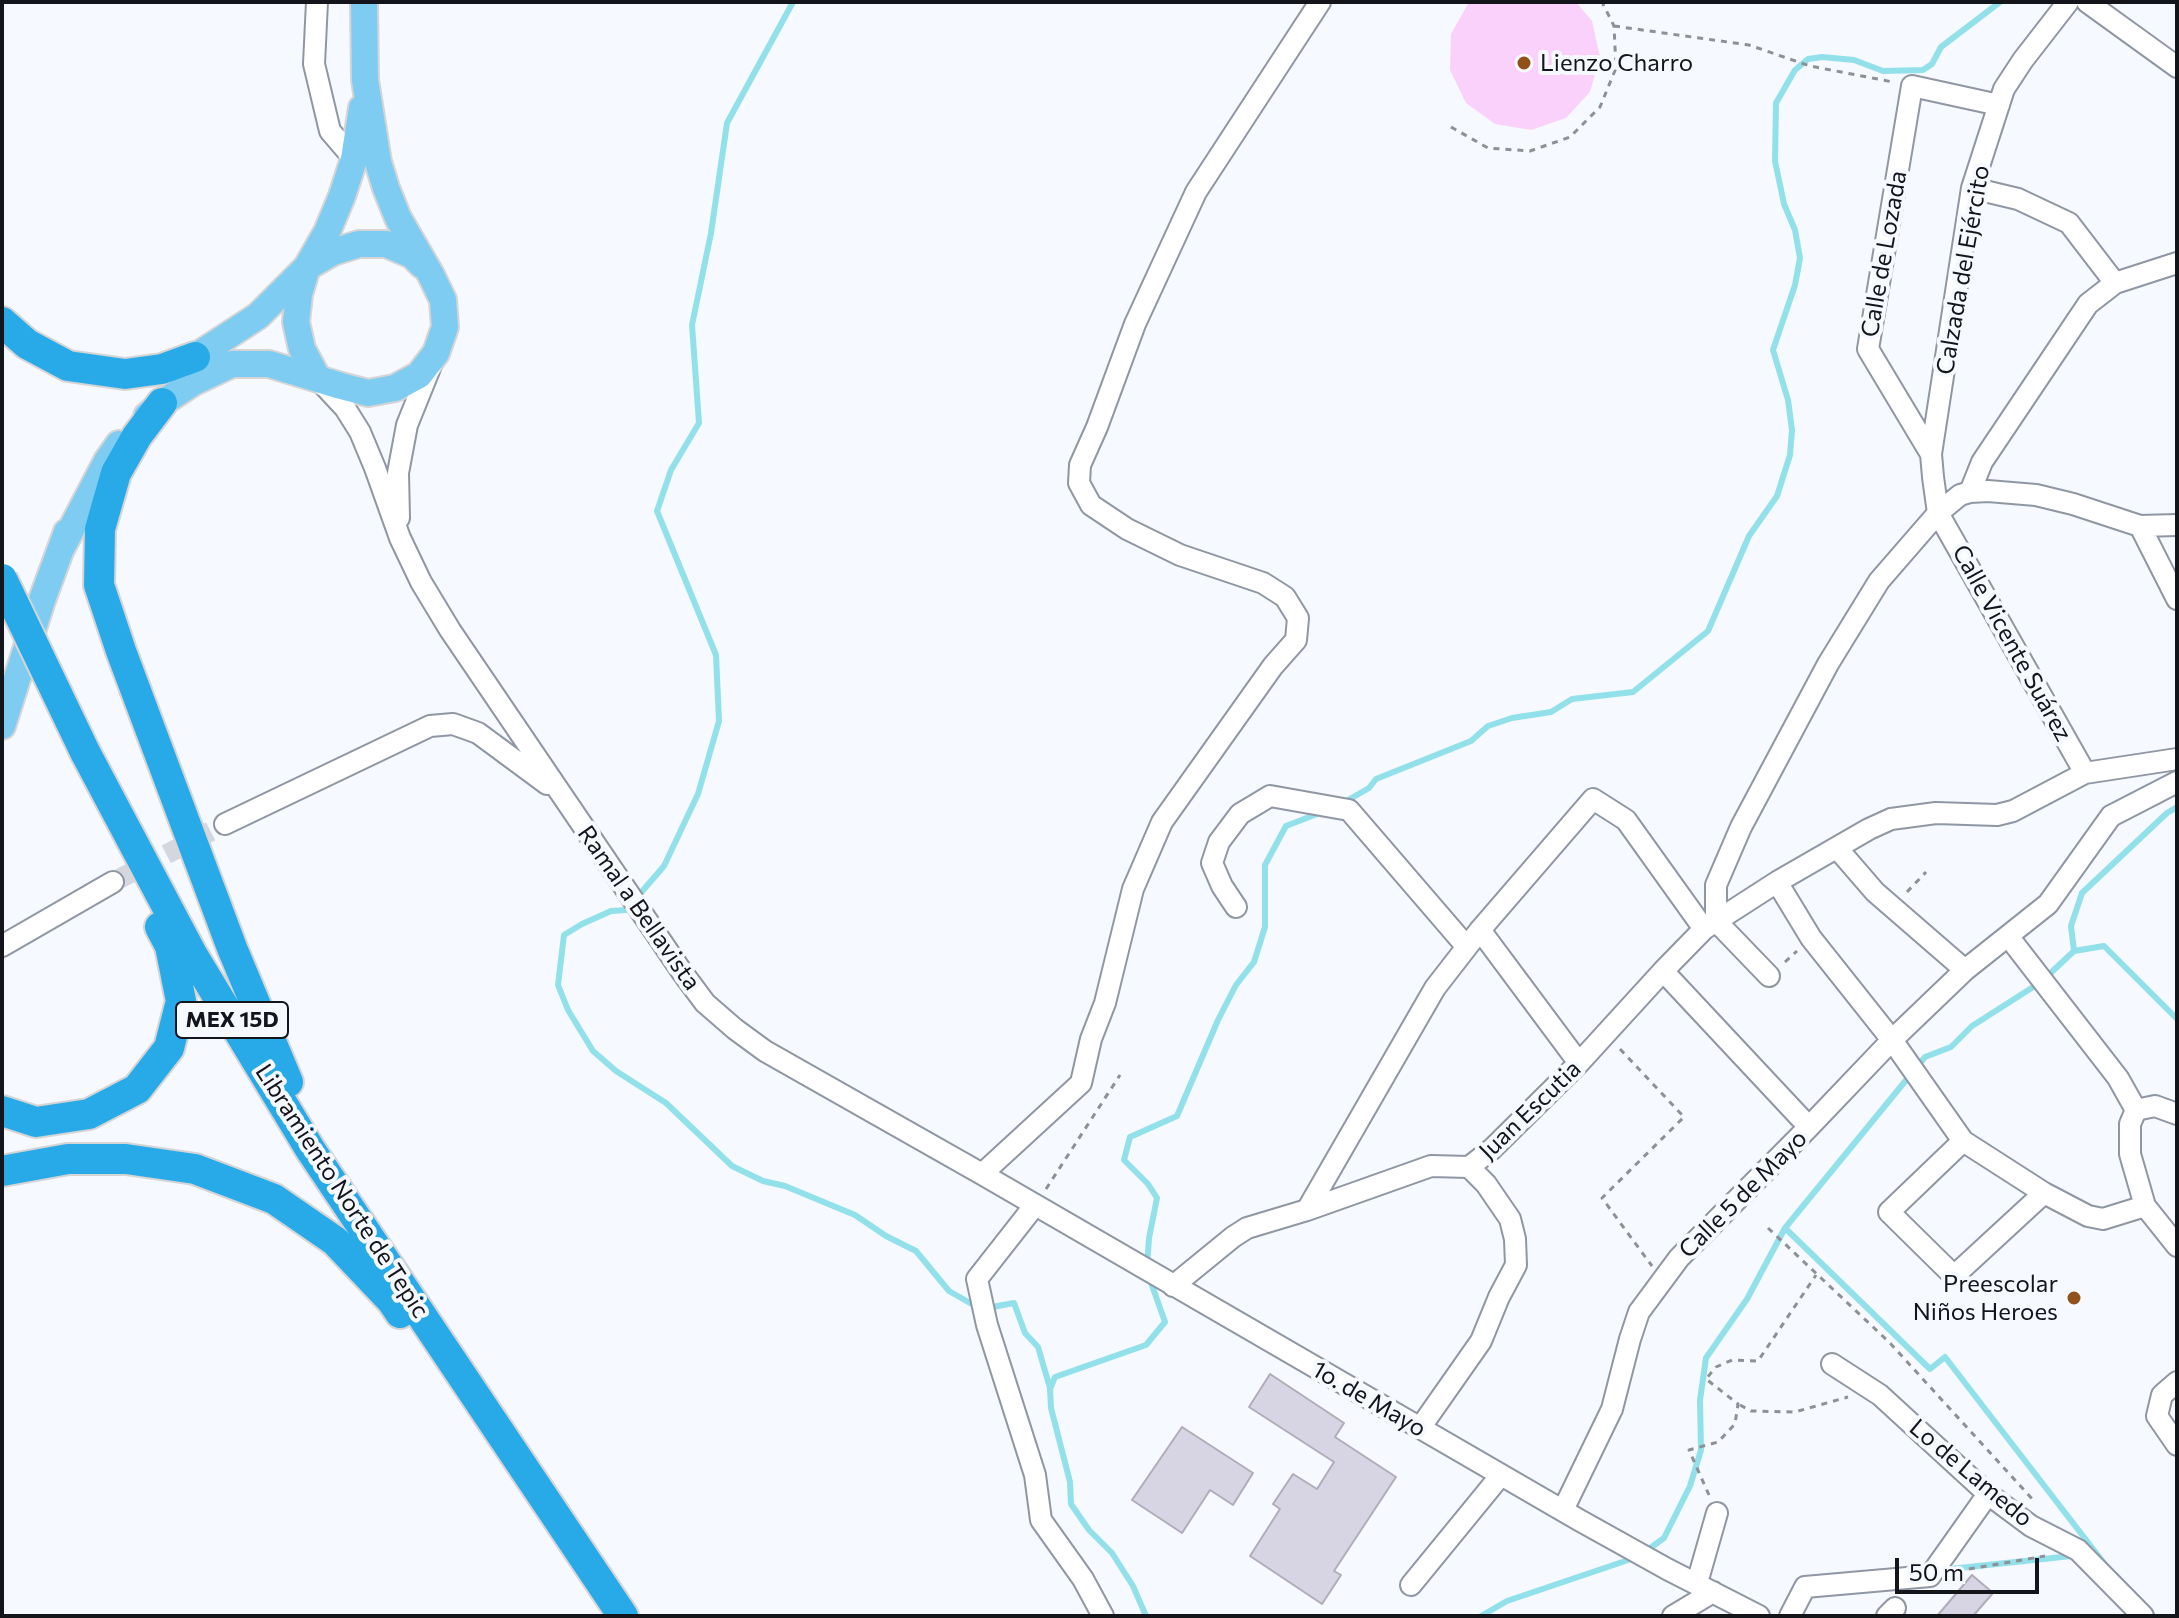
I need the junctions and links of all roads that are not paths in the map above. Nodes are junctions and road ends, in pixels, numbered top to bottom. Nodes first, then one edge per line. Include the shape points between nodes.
1 (317, 2) edge
2 (364, 2) edge
3 (1320, 2) edge
4 (2068, 2) edge
5 (2087, 2) edge
6 (2177, 67) edge
7 (365, 80) junction
8 (1999, 105) junction
9 (354, 159) junction
10 (1972, 188) junction
11 (2177, 263) edge
12 (307, 267) junction
13 (431, 275) junction
14 (2115, 283) junction
15 (2, 322) edge
16 (436, 353) junction
17 (195, 357) junction
18 (318, 379) junction
19 (162, 403) junction
20 (1931, 454) junction
21 (1970, 492) junction
22 (1938, 513) junction
23 (2177, 525) edge
24 (2140, 526) junction
25 (400, 538) junction
26 (62, 547) junction
27 (2, 579) edge
28 (2177, 599) edge
29 (2, 726) edge
30 (85, 752) junction
31 (2177, 759) edge
32 (2085, 773) junction
33 (2177, 782) edge
34 (560, 794) junction
35 (225, 824) tunnel mouth
36 (1837, 848) junction
37 (113, 882) tunnel mouth
38 (1777, 882) junction
39 (1236, 907) dead end
40 (1710, 925) junction
41 (1480, 930) junction
42 (2008, 936) junction
43 (2, 946) edge
44 (1466, 946) junction
45 (1965, 970) junction
46 (1663, 971) junction
47 (1769, 976) road end
48 (1892, 1040) junction
49 (1579, 1063) junction
50 (2136, 1110) junction
51 (2, 1111) edge
52 (2177, 1114) edge
53 (1809, 1127) junction
54 (1963, 1141) junction
55 (1469, 1167) junction
56 (2, 1171) edge
57 (982, 1174) junction
58 (2044, 1193) junction
59 (1035, 1205) junction
60 (2145, 1206) junction
61 (1307, 1210) junction
62 (2177, 1246) edge
63 (396, 1277) junction
64 (1173, 1286) junction
65 (1832, 1364) dead end
66 (2177, 1382) edge
67 (1420, 1428) junction
68 (2177, 1445) edge
69 (1501, 1475) junction
70 (1988, 1494) junction
71 (1717, 1513) road end
72 (1571, 1515) junction
73 (595, 1576) junction
74 (1411, 1585) dead end
75 (1705, 1588) junction
76 (623, 1616) edge
77 (1103, 1616) edge
78 (1673, 1616) edge
79 (1759, 1616) edge
80 (1790, 1616) edge
81 (2143, 1616) edge

1 - 9 street via 314,64 330,131
2 - 7 main road
3 - 57 street via 1196,192 1135,324 1080,465 1079,483 1091,505 1127,529 1180,555 1263,583 1285,597 1298,618 1296,640 1162,822 1133,889 1081,1083
4 - 8 street, Calzada del Ejército via 2023,60
5 - 6 street
7 - 9 main road
7 - 13 main road via 386,188
8 - 10 street, Calzada del Ejército
8 - 20 street, Calle de Lozada via 1912,86 1868,349
9 - 12 main road via 327,232
10 - 14 street via 2018,199 2069,223
10 - 20 street, Calzada del Ejército
11 - 14 street
12 - 13 main road via 359,244 386,244 412,255
12 - 17 main road via 258,316
12 - 18 main road via 296,322 302,349
13 - 16 main road via 443,300 445,327
14 - 21 street via 2088,304 1982,462
15 - 17 highway via 27,344 68,366 125,374
16 - 18 main road via 419,375 395,388 368,393
16 - 25 street via 407,425 398,473
17 - 26 main road via 151,393 98,455
18 - 19 main road via 269,364 232,364
18 - 25 street, Ramal a Bellavista via 360,432
19 - 26 main road via 107,461
19 - 63 highway via 116,473 100,529 99,585 232,948 290,1088 396,1254
20 - 22 street, Calzada del Ejército
21 - 22 street
21 - 24 street via 2036,495
22 - 32 street, Calle Vicente Suárez
22 - 40 street via 1879,581 1828,664 1741,827 1716,885
23 - 24 street
24 - 28 street
25 - 34 street, Ramal a Bellavista via 450,630
26 - 29 main road
27 - 30 highway, Libramiento Norte de Tepic / MEX 15D, bridge
30 - 51 highway via 84,787 170,946 181,1001 169,1048 137,1089 89,1114 36,1122
30 - 63 highway, Libramiento Norte de Tepic / MEX 15D via 192,954 310,1149
31 - 32 street, Juan Escutia
32 - 36 street, Juan Escutia via 2013,811 1891,819
33 - 42 street, Calle 5 de Mayo via 2111,816 2048,904
34 - 35 street via 478,733 453,724 430,726
34 - 57 street, Ramal a Bellavista via 705,1003 765,1051
36 - 38 street, Juan Escutia
36 - 45 street via 1875,892
37 - 43 street
38 - 40 street, Juan Escutia
38 - 48 street via 1811,938
39 - 44 street via 1212,863 1219,842 1240,814 1270,796 1349,810
40 - 41 street via 1626,820 1593,799
40 - 46 street, Juan Escutia
40 - 47 street
41 - 44 street
41 - 49 street
42 - 45 street, Calle 5 de Mayo
42 - 50 street via 2118,1078
44 - 61 street via 1435,988
45 - 48 street, Calle 5 de Mayo
46 - 49 street, Juan Escutia
46 - 53 street
48 - 53 street, Calle 5 de Mayo
48 - 54 street
49 - 55 street, Juan Escutia
50 - 52 street via 2155,1106
50 - 60 street via 2130,1124 2130,1154
53 - 72 street, Calle 5 de Mayo via 1679,1258 1639,1312 1612,1409
54 - 58 street
54 - 58 street via 1889,1212 1954,1276
55 - 61 street, Juan Escutia via 1431,1166
55 - 67 street via 1510,1219 1516,1265 1481,1341
56 - 73 highway via 68,1159 126,1159 195,1169 286,1207 335,1241 392,1301 561,1557
57 - 59 street, 1o. de Mayo
58 - 60 street via 2103,1219
59 - 64 street, 1o. de Mayo
59 - 77 street via 977,1279 1035,1475 1041,1520
60 - 62 street
61 - 64 street, Juan Escutia via 1247,1228
63 - 73 highway, Libramiento Norte de Tepic / MEX 15D
64 - 67 street, 1o. de Mayo
65 - 70 street, Lo de Lamedo via 1880,1395
66 - 68 street via 2162,1395 2157,1416
67 - 69 street, 1o. de Mayo
69 - 72 street, 1o. de Mayo
69 - 74 street
70 - 80 street via 1930,1576 1805,1587
70 - 81 street, Lo de Lamedo via 2031,1526 2078,1550
71 - 75 street
72 - 75 street, 1o. de Mayo
73 - 76 highway, Libramiento Norte de Tepic / MEX 15D
75 - 78 street
75 - 79 street, 1o. de Mayo

